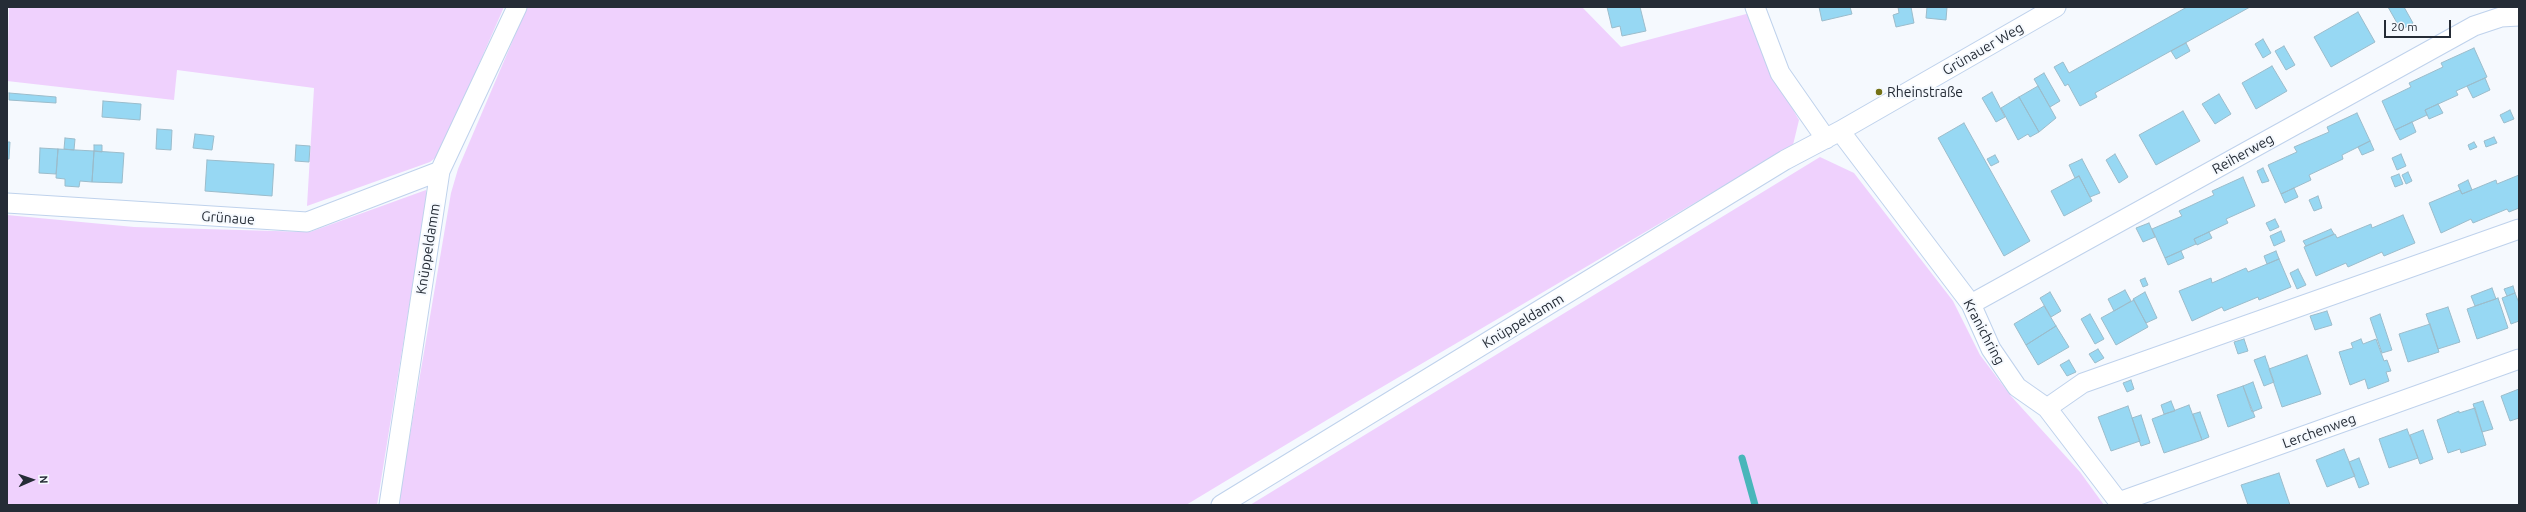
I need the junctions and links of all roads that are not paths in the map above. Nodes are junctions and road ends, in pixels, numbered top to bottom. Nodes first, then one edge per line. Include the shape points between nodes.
1 (517, 7) edge
2 (1755, 7) edge
3 (2056, 7) edge
4 (2519, 16) edge
5 (1833, 135) junction
6 (440, 171) junction
7 (7, 203) edge
8 (2519, 229) edge
9 (1972, 304) junction
10 (2519, 359) edge
11 (2047, 408) junction
12 (2120, 504) edge
13 (389, 505) edge
14 (1221, 505) edge

1 - 6 street, Knüppeldamm
2 - 5 street via 1780,73
3 - 5 street, Grünauer Weg
4 - 9 street, Reiherweg via 2501,17 2474,26
5 - 9 street, Kranichring
5 - 14 street, Knüppeldamm via 1785,160
6 - 7 street, Grünaue via 307,222
6 - 13 street, Knüppeldamm
8 - 11 street via 2083,383
9 - 11 street, Kranichring via 1991,349 2017,387
10 - 12 street, Lerchenweg
11 - 12 street, Kranichring

